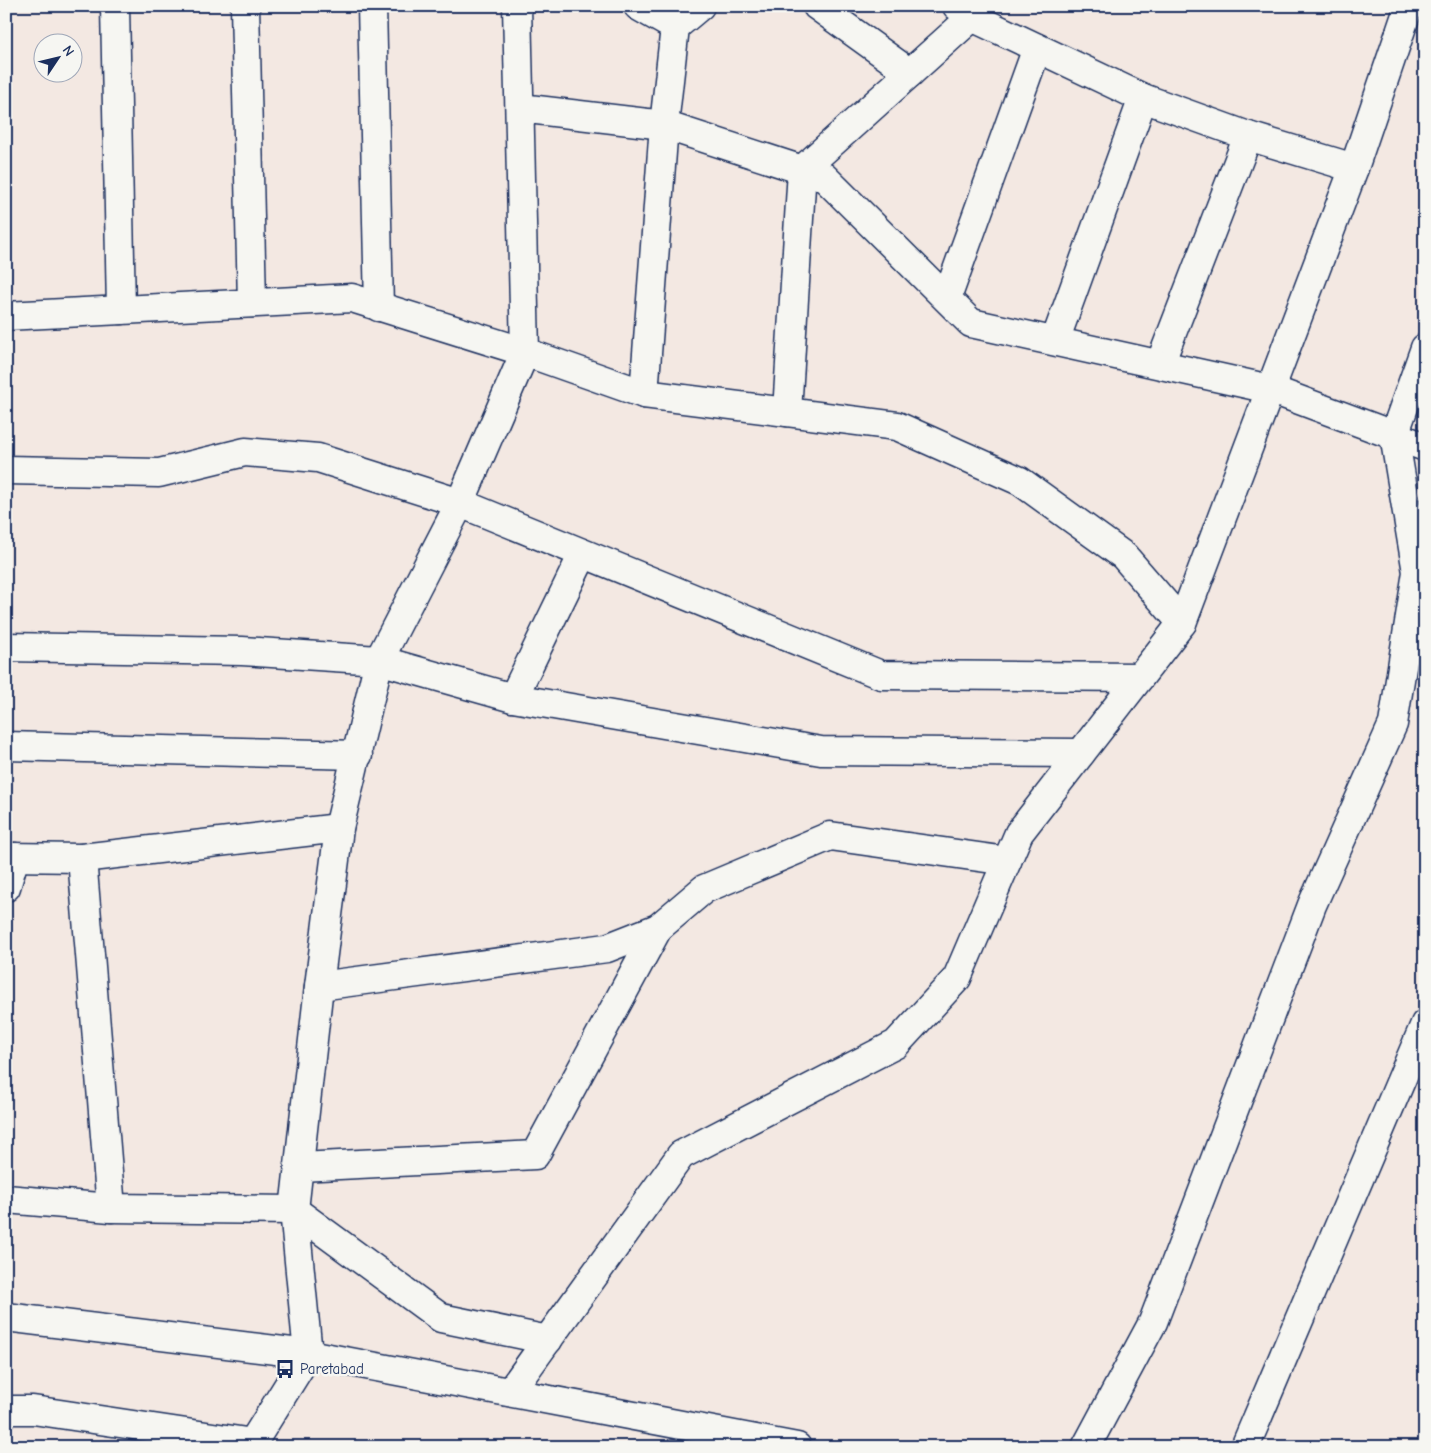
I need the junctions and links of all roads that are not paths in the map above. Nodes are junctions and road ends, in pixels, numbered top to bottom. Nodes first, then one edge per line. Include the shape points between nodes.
1 (115, 6) edge
2 (245, 6) edge
3 (372, 6) edge
4 (517, 6) edge
5 (638, 6) edge
6 (700, 6) edge
7 (817, 6) edge
8 (1408, 6) edge
9 (964, 12) edge
10 (675, 27) junction
11 (1037, 48) junction
12 (910, 73) junction
13 (1143, 98) junction
14 (520, 108) junction
15 (664, 125) junction
16 (1248, 136) junction
17 (1354, 168) junction
18 (802, 170) junction
19 (947, 298) junction
20 (252, 303) junction
21 (379, 307) junction
22 (121, 310) junction
23 (6, 316) edge
24 (1055, 341) junction
25 (1425, 348) edge
26 (525, 352) junction
27 (1160, 364) junction
28 (1270, 389) junction
29 (644, 394) junction
30 (787, 412) junction
31 (1394, 435) junction
32 (1425, 447) edge
33 (6, 470) edge
34 (460, 503) junction
35 (583, 554) junction
36 (1182, 623) junction
37 (6, 646) edge
38 (379, 660) junction
39 (1140, 677) junction
40 (513, 698) junction
41 (6, 746) edge
42 (1081, 753) junction
43 (358, 755) junction
44 (340, 828) junction
45 (11, 857) edge
46 (82, 858) junction
47 (1007, 862) junction
48 (6, 887) edge
49 (658, 928) junction
50 (319, 986) junction
51 (1425, 1024) edge
52 (300, 1167) junction
53 (6, 1199) edge
54 (111, 1208) junction
55 (294, 1210) junction
56 (6, 1317) edge
57 (548, 1340) junction
58 (308, 1354) junction
59 (510, 1392) junction
60 (6, 1410) edge
61 (252, 1445) edge
62 (797, 1447) edge
63 (1086, 1447) edge
64 (1245, 1447) edge

1 - 22 street
2 - 20 street
3 - 21 street
4 - 14 street
5 - 10 street
6 - 10 street
7 - 12 street
8 - 17 street
9 - 11 street
9 - 12 street
10 - 15 street
11 - 13 street
11 - 19 street
12 - 18 street
13 - 16 street
13 - 24 street
14 - 15 street
14 - 26 street
15 - 18 street
15 - 29 street
16 - 17 street
16 - 27 street
17 - 28 street
18 - 19 street via 824,177
18 - 30 street
19 - 24 street via 972,323
20 - 21 street via 352,298
20 - 22 street
21 - 26 street
22 - 23 street
24 - 27 street
25 - 31 street
26 - 29 street
26 - 34 street
27 - 28 street
28 - 31 street
28 - 36 street
29 - 30 street
30 - 36 street via 897,426 1020,481 1124,556
31 - 32 street
31 - 63 street via 1416,572 1393,724 1312,905 1154,1322
33 - 34 street via 159,473 245,452 318,458
34 - 35 street
34 - 38 street
35 - 39 street via 881,675
35 - 40 street
36 - 39 street
37 - 38 street via 242,651
38 - 40 street
38 - 43 street
39 - 42 street
40 - 42 street via 821,751
41 - 43 street
42 - 47 street via 1020,833
43 - 44 street
44 - 46 street
44 - 50 street
45 - 46 street
45 - 48 street
46 - 54 street
47 - 49 street via 830,836 704,889
47 - 57 street via 957,978 896,1044 681,1155
49 - 50 street via 607,948
49 - 52 street via 535,1155
50 - 52 street
51 - 64 street
52 - 55 street
53 - 54 street
54 - 55 street
55 - 57 street via 441,1318
55 - 58 street
56 - 58 street
57 - 59 street
58 - 59 street
58 - 61 street
59 - 62 street
60 - 61 street via 33,1410

